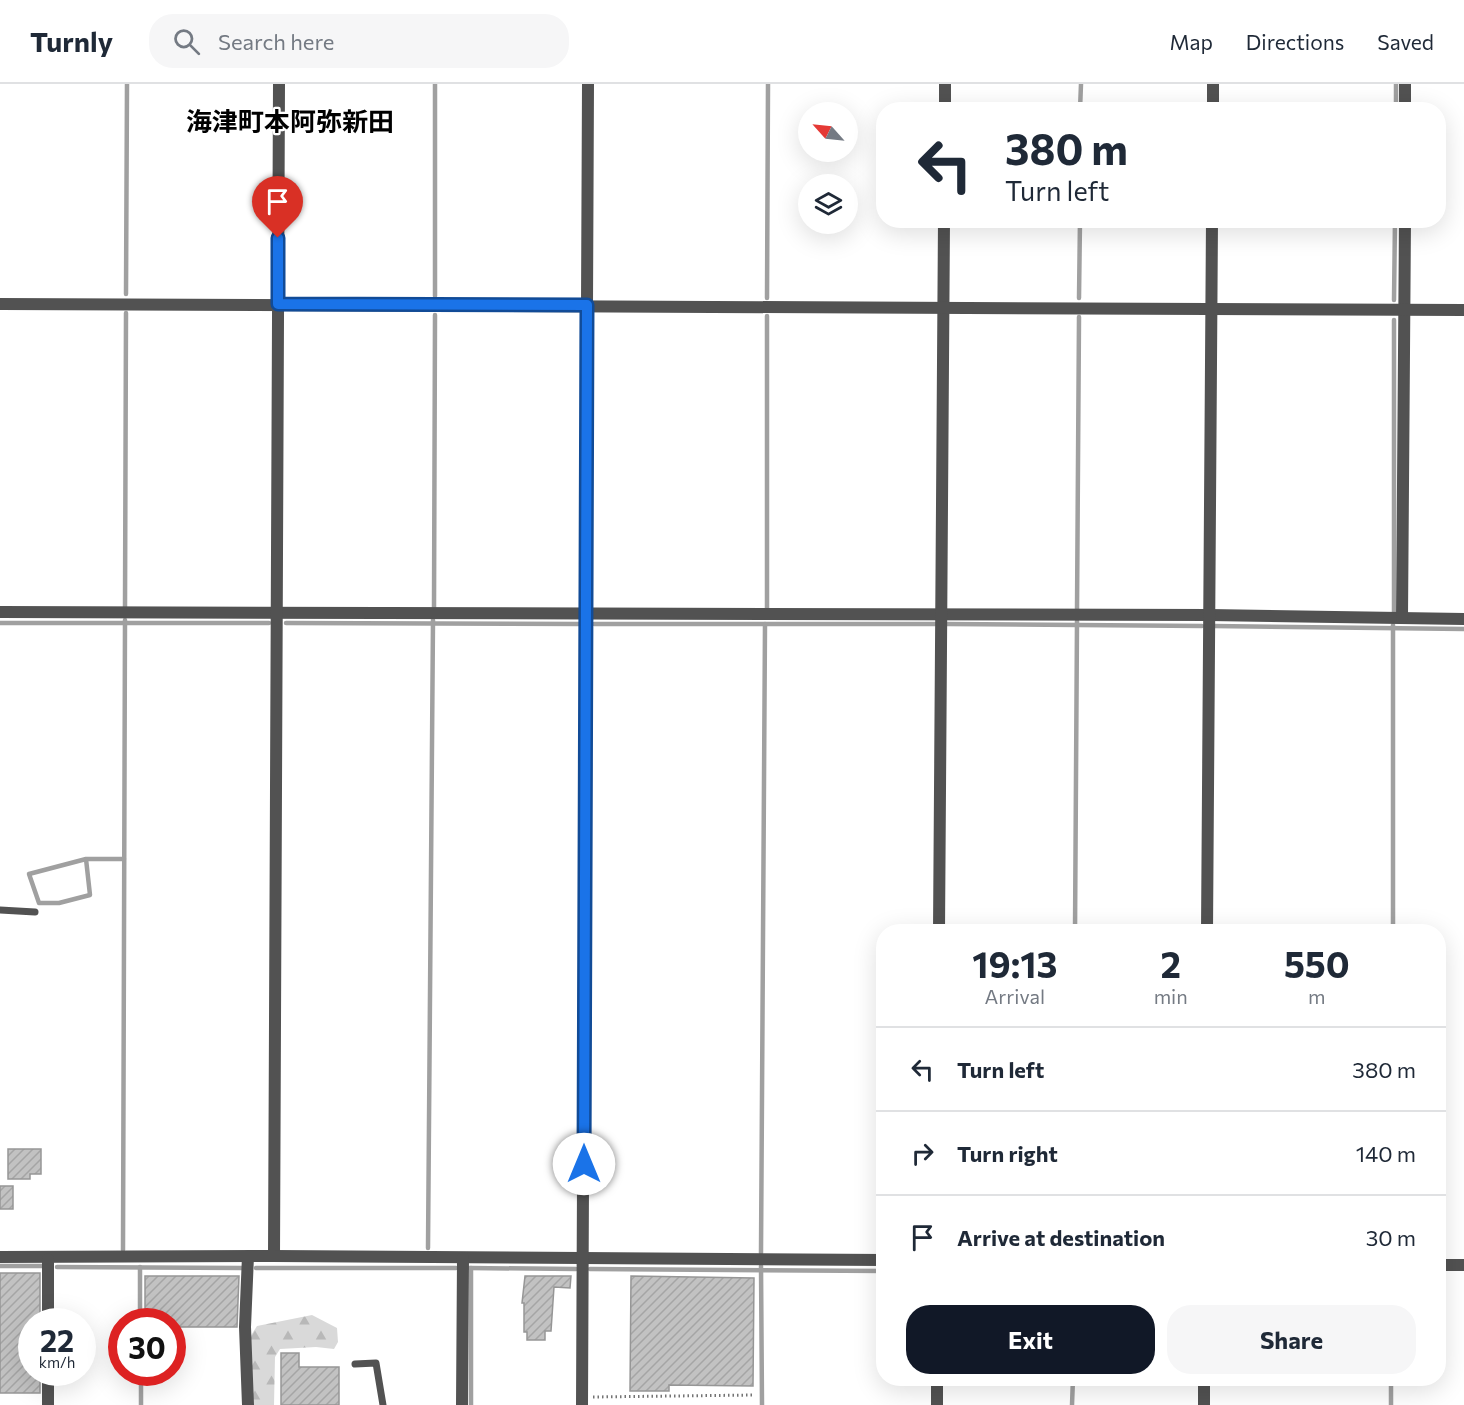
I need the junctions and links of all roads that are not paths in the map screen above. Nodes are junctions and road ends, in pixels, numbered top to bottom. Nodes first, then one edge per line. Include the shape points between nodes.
1 (279, 84) edge
2 (588, 84) edge
3 (945, 84) edge
4 (1213, 84) edge
5 (1405, 84) edge
6 (945, 102) edge
7 (1213, 102) edge
8 (1405, 102) edge
9 (944, 228) edge
10 (1212, 228) edge
11 (1405, 228) edge
12 (0, 304) edge
13 (278, 304) junction
14 (587, 305) junction
15 (943, 308) junction
16 (1212, 310) junction
17 (1405, 310) junction
18 (1464, 310) edge
19 (0, 612) edge
20 (277, 614) junction
21 (586, 614) junction
22 (1209, 615) junction
23 (941, 616) junction
24 (1402, 618) junction
25 (1464, 619) edge
26 (0, 910) edge
27 (35, 912) dead end
28 (939, 924) edge
29 (1207, 924) edge
30 (248, 1256) junction
31 (274, 1256) junction
32 (0, 1257) edge
33 (463, 1258) junction
34 (48, 1259) junction
35 (584, 1259) junction
36 (876, 1260) edge
37 (1446, 1265) edge
38 (1464, 1265) edge
39 (48, 1308) edge
40 (355, 1364) dead end
41 (48, 1386) edge
42 (937, 1386) edge
43 (1204, 1386) edge
44 (582, 1401) edge
45 (48, 1405) edge
46 (248, 1405) edge
47 (383, 1405) edge
48 (462, 1405) edge
49 (937, 1405) edge
50 (1204, 1405) edge

1 - 13 street
2 - 14 street
3 - 6 street
4 - 7 street
5 - 8 street
9 - 15 street
10 - 16 street
11 - 17 street
12 - 13 street
13 - 14 street
13 - 20 street
14 - 15 street
14 - 21 street
15 - 16 street
15 - 23 street
16 - 17 street
16 - 22 street
17 - 18 street
17 - 24 street
19 - 20 street
20 - 21 street
20 - 31 street
21 - 23 street
21 - 35 street
22 - 23 street
22 - 24 street
22 - 29 street
23 - 28 street
24 - 25 street
26 - 27 lane
30 - 31 street
30 - 34 street
30 - 46 street
31 - 33 street
32 - 34 street
33 - 35 street
33 - 48 street
34 - 39 street
35 - 36 street
35 - 44 street
37 - 38 street
40 - 47 lane via 376,1364
41 - 45 street
42 - 49 street
43 - 50 street

